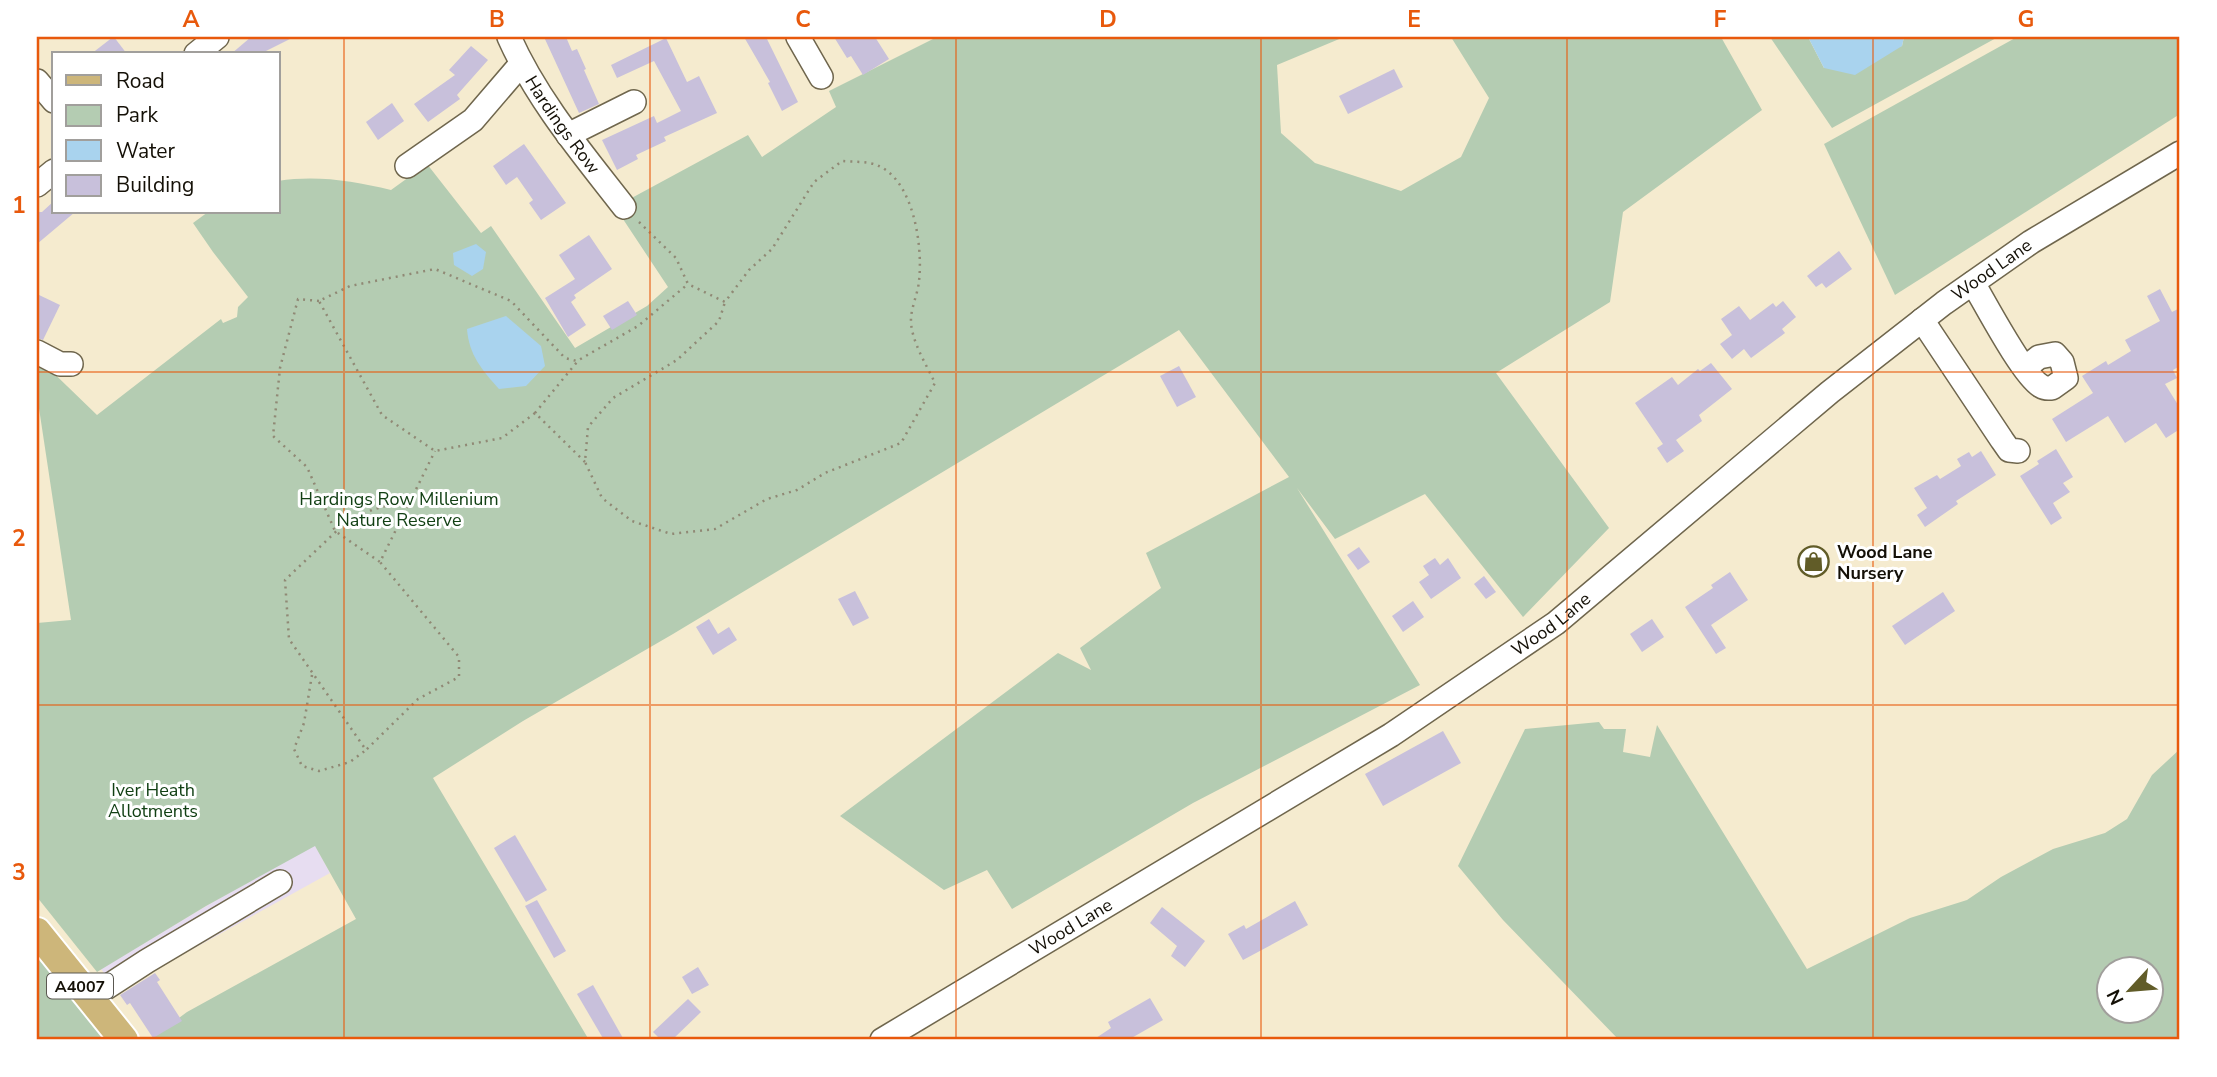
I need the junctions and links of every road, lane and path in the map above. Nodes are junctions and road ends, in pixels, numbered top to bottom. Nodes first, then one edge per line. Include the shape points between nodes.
1 (217, 37) edge
2 (509, 37) edge
3 (798, 37) edge
4 (198, 52) edge
5 (521, 64) junction
6 (821, 78) dead end
7 (37, 81) edge
8 (52, 99) edge
9 (634, 102) dead end
10 (568, 135) junction
11 (2180, 153) edge
12 (407, 166) dead end
13 (52, 173) edge
14 (37, 185) edge
15 (624, 207) joint
16 (1973, 282) junction
17 (688, 284) junction
18 (319, 301) junction
19 (724, 302) junction
20 (1922, 320) junction
21 (37, 352) edge
22 (577, 362) junction
23 (71, 364) dead end
24 (2025, 368) dead end
25 (535, 413) junction
26 (435, 451) junction
27 (2018, 451) dead end
28 (586, 462) junction
29 (412, 498) junction
30 (335, 531) junction
31 (380, 562) junction
32 (312, 674) junction
33 (366, 751) junction
34 (280, 882) dead end
35 (37, 932) edge
36 (90, 998) junction
37 (124, 1040) edge
38 (882, 1040) edge

1 - 4 street
2 - 5 street, Hardings Row
3 - 6 street
5 - 10 street, Hardings Row
5 - 12 street via 473,120
7 - 8 street
9 - 10 street
10 - 15 street, Hardings Row
11 - 16 street, Wood Lane
13 - 14 street
15 - 17 path via 676,258
16 - 20 street, Wood Lane
16 - 24 street
17 - 19 path
17 - 22 path via 638,326
18 - 22 path via 350,286 435,270 511,301 565,358
18 - 26 path via 382,415
18 - 30 path via 298,299 280,368 273,436 307,467
19 - 28 path via 719,321 677,360 613,398 588,427
19 - 28 path via 772,248 814,182 842,161 878,165 897,179 908,197 920,249 911,319 935,383 901,443 767,499 715,529 671,534 632,522 602,498
20 - 27 street via 2009,450
20 - 38 street, Wood Lane via 1556,623 1391,735
21 - 23 street
22 - 25 path
25 - 26 path via 502,438
25 - 28 path
26 - 29 path
29 - 30 path via 372,510
29 - 31 path
30 - 31 path
30 - 32 path via 285,580 289,639
31 - 33 path via 458,657 459,677 418,699
32 - 33 path
32 - 33 path via 304,723 294,748 302,766 319,771 350,762
34 - 36 street
35 - 36 main road, A4007
36 - 37 main road, A4007

